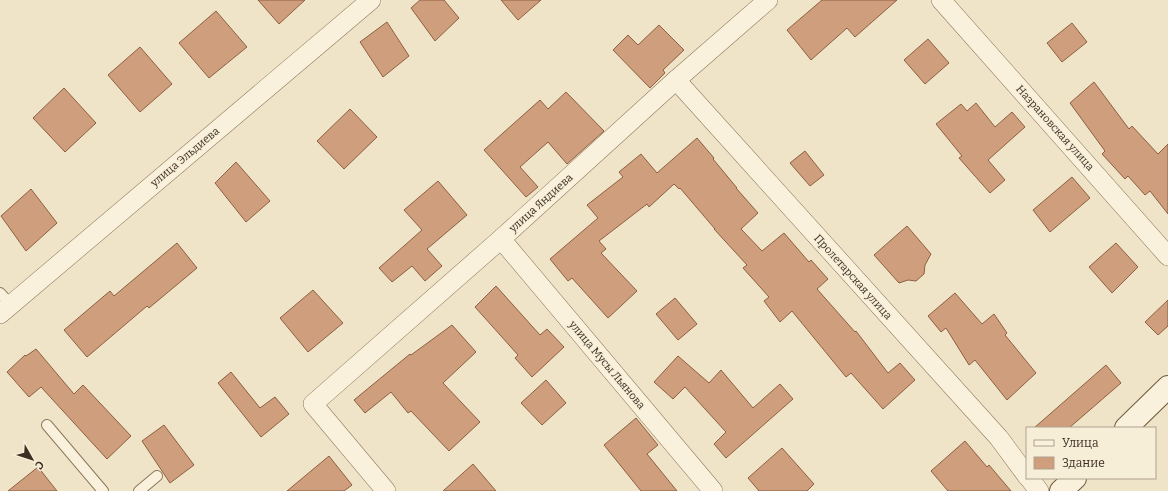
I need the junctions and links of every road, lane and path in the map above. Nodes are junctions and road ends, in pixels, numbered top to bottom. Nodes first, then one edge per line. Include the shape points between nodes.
1 (371, 0) edge
2 (768, 0) edge
3 (942, 0) edge
4 (676, 80) junction
5 (501, 239) junction
6 (1168, 256) edge
7 (4, 304) edge
8 (1168, 387) edge
9 (47, 425) dead end
10 (1127, 427) edge
11 (1026, 474) edge
12 (157, 476) dead end
13 (1030, 479) edge
14 (1074, 479) edge
15 (103, 491) edge
16 (140, 491) edge
17 (386, 491) edge
18 (713, 491) edge
19 (1039, 491) edge
20 (1061, 491) edge

1 - 7 street, улица Эльдиева
2 - 4 street, улица Яндиева
3 - 6 street, Назрановская улица
4 - 5 street, улица Яндиева
4 - 11 street, Пролетарская улица via 994,433
5 - 17 street, улица Яндиева via 313,404
5 - 18 street, улица Мусы Льянова
8 - 10 main road
9 - 15 lane
12 - 16 lane
13 - 19 street, Пролетарская улица
14 - 20 main road

